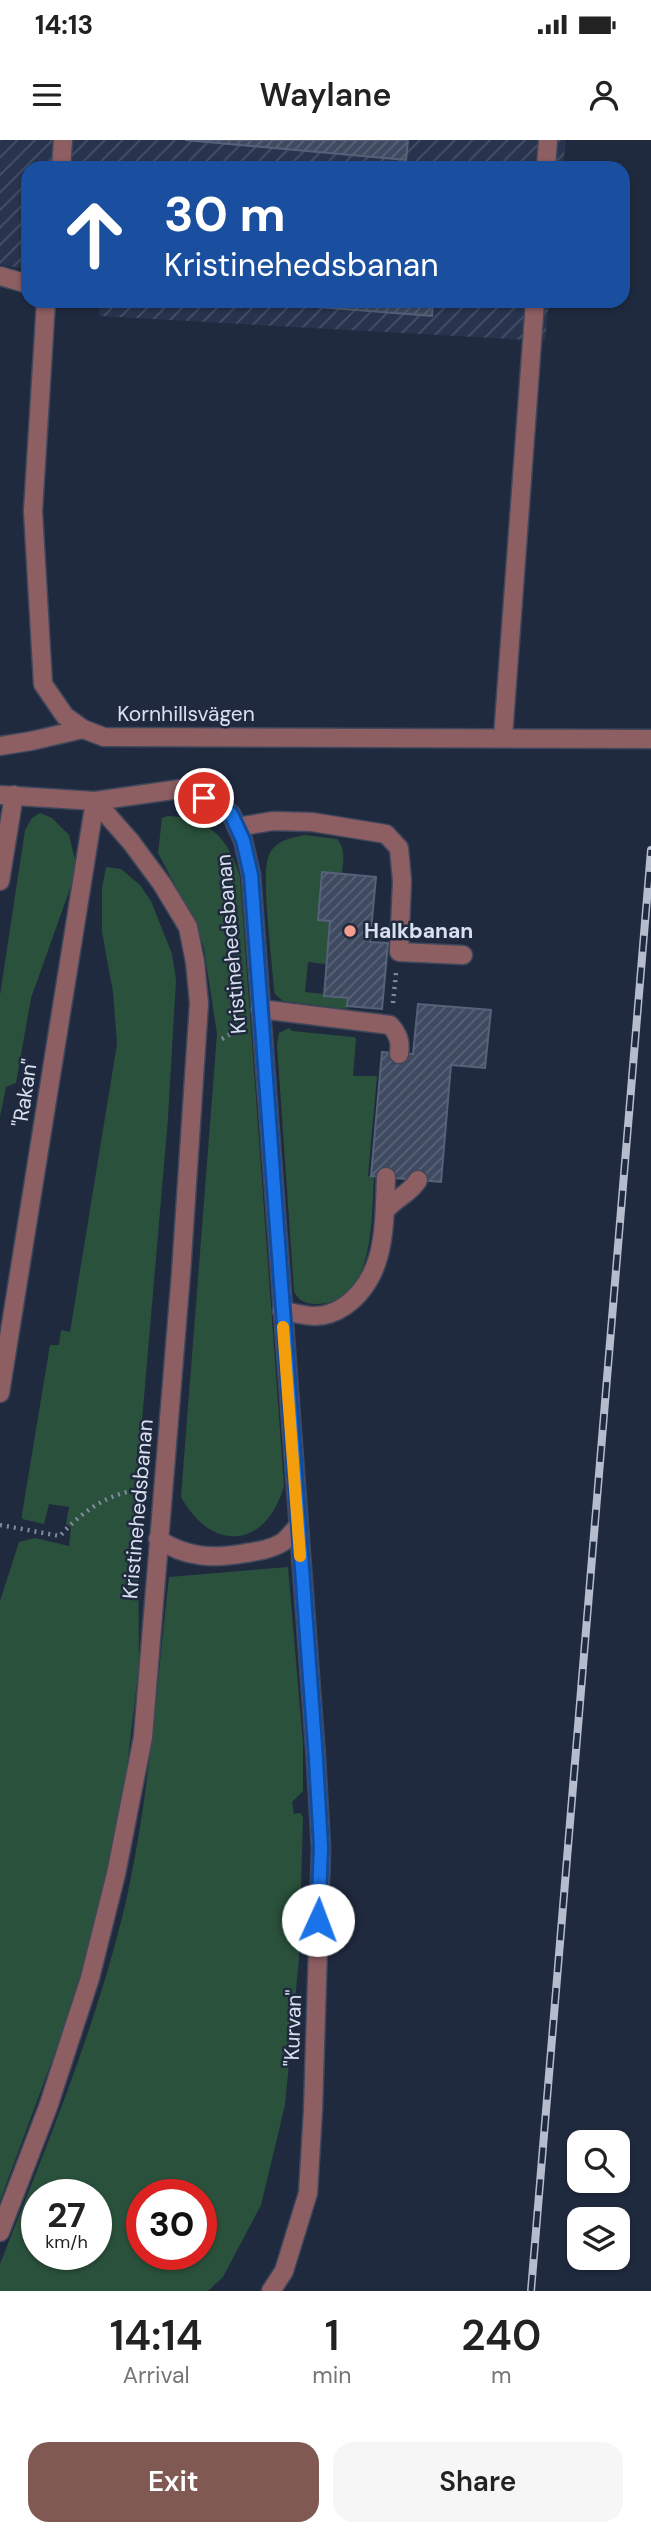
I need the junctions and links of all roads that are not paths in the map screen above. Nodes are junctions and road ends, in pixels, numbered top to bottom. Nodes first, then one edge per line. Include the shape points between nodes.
1 (63, 140) edge
2 (548, 140) edge
3 (62, 161) edge
4 (546, 161) edge
5 (0, 276) edge
6 (21, 282) edge
7 (46, 308) edge
8 (534, 308) edge
9 (83, 729) junction
10 (503, 737) junction
11 (651, 739) edge
12 (0, 746) edge
13 (7, 795) edge
14 (95, 801) junction
15 (237, 827) junction
16 (0, 881) edge
17 (463, 956) dead end
18 (261, 1014) junction
19 (399, 1054) dead end
20 (386, 1177) dead end
21 (418, 1180) dead end
22 (385, 1211) junction
23 (282, 1311) junction
24 (0, 1393) edge
25 (298, 1527) junction
26 (158, 1539) junction
27 (316, 1759) joint
28 (0, 2232) edge
29 (271, 2291) edge

1 - 3 street
2 - 4 street
5 - 6 street
7 - 9 street, Kornhillsvägen via 33,510 43,684 65,716
8 - 10 street
9 - 10 street, Kornhillsvägen via 104,737
9 - 12 street
10 - 11 street, Kornhillsvägen
13 - 14 street, Kristinehedsbanan
13 - 16 street
14 - 15 street, Kristinehedsbanan via 180,789 231,814
14 - 24 street, "Rakan"
14 - 26 street, Kristinehedsbanan via 131,842 188,927 199,1003
15 - 17 street via 273,821 312,822 386,834 399,848 399,952
15 - 18 street, Kristinehedsbanan via 251,875
18 - 19 street via 390,1025 401,1044
18 - 23 street, Kristinehedsbanan
20 - 22 street
21 - 22 street
22 - 23 street via 373,1276 358,1297 334,1313 314,1316
23 - 25 street, Kristinehedsbanan
25 - 26 street via 284,1541 264,1550 226,1557 196,1556
25 - 27 street, Kristinehedsbanan
26 - 28 street, Kristinehedsbanan via 143,1737 116,1874 90,1978
27 - 29 street, "Kurvan" via 321,1848 308,2193 284,2271

